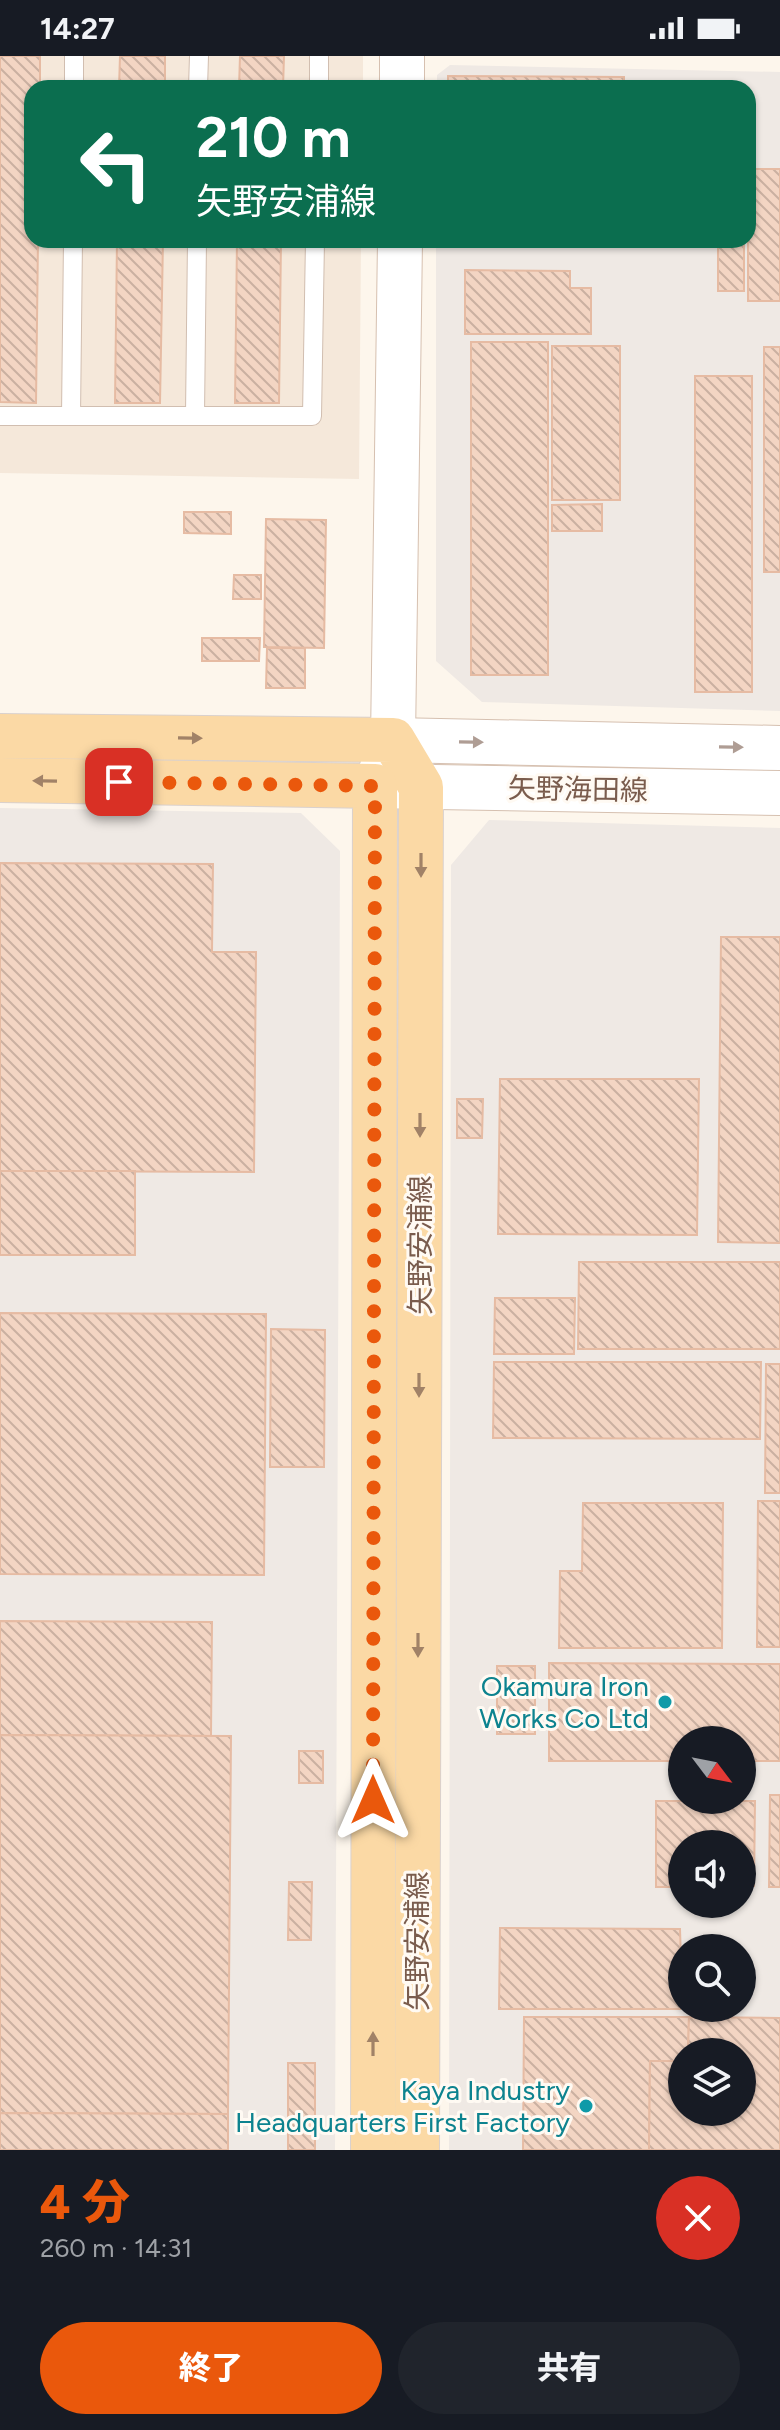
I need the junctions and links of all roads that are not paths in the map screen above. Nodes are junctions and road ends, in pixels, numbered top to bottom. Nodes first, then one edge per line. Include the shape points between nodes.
1 (74, 56) edge
2 (199, 56) edge
3 (319, 56) edge
4 (402, 56) edge
5 (74, 80) edge
6 (198, 80) edge
7 (319, 80) edge
8 (402, 80) edge
9 (73, 248) edge
10 (197, 248) edge
11 (315, 248) edge
12 (400, 248) edge
13 (195, 415) junction
14 (0, 416) edge
15 (71, 416) junction
16 (0, 736) edge
17 (393, 740) junction
18 (780, 748) edge
19 (0, 780) edge
20 (375, 786) junction
21 (421, 787) junction
22 (780, 793) edge
23 (373, 2150) edge
24 (417, 2150) edge

1 - 5 lane
2 - 6 lane
3 - 7 lane
4 - 8 main road
9 - 15 lane
10 - 13 lane
11 - 13 lane via 312,416
12 - 17 main road
13 - 15 lane
14 - 15 lane
16 -> 17 main road
17 -> 18 main road, 矢野海田線
17 - 20 main road
17 - 21 main road
20 -> 19 main road
20 - 21 main road, 矢野海田線
23 -> 20 main road, 矢野安浦線
21 - 22 main road, 矢野海田線
21 -> 24 main road, 矢野安浦線

